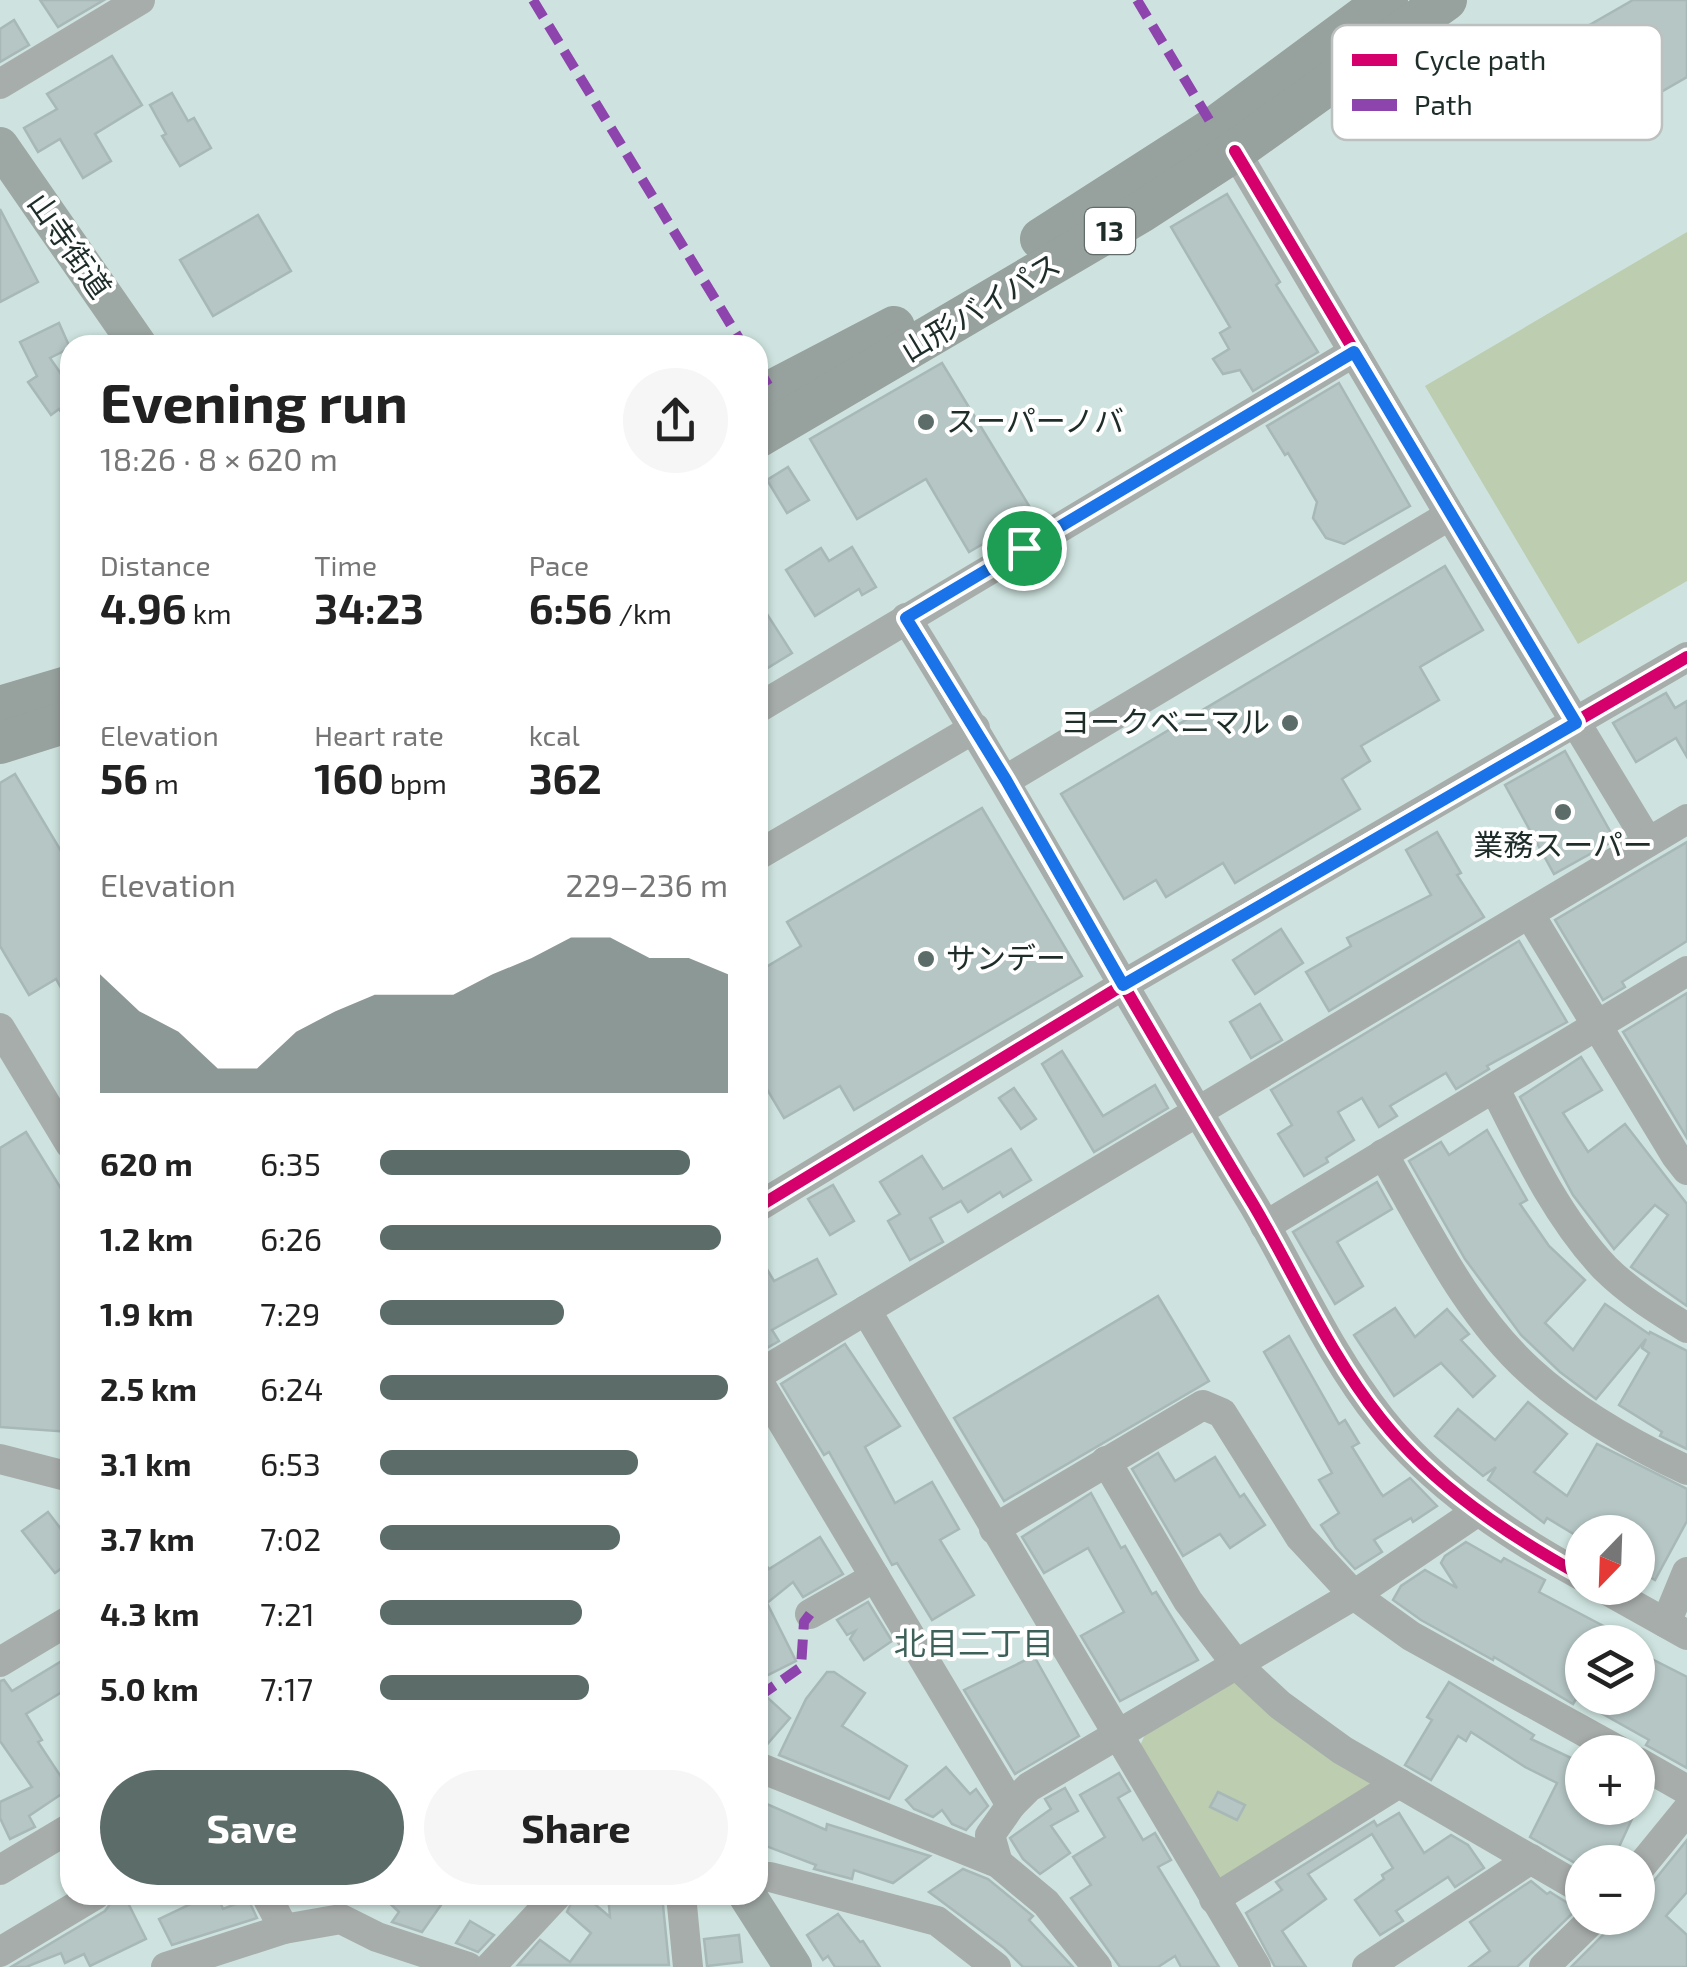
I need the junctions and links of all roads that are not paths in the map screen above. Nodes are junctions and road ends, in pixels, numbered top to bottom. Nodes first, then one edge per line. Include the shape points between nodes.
1 (140, 0) edge
2 (1387, 0) edge
3 (1446, 0) edge
4 (1353, 25) edge
5 (1411, 25) edge
6 (1332, 41) edge
7 (1332, 82) edge
8 (0, 84) edge
9 (0, 146) edge
10 (1235, 151) junction
11 (131, 335) edge
12 (1354, 352) junction
13 (768, 393) edge
14 (768, 431) edge
15 (1450, 515) junction
16 (906, 618) junction
17 (1687, 657) edge
18 (60, 689) edge
19 (768, 702) edge
20 (0, 707) edge
21 (1576, 723) junction
22 (60, 724) edge
23 (975, 728) junction
24 (0, 743) edge
25 (1006, 780) junction
26 (1687, 819) edge
27 (1648, 842) junction
28 (768, 849) edge
29 (1530, 915) junction
30 (1687, 971) edge
31 (1123, 985) junction
32 (1598, 1026) junction
33 (0, 1028) edge
34 (1495, 1089) junction
35 (1197, 1112) junction
36 (60, 1127) edge
37 (1383, 1154) junction
38 (1687, 1170) edge
39 (768, 1201) edge
40 (1265, 1226) junction
41 (866, 1310) junction
42 (1687, 1328) edge
43 (768, 1372) edge
44 (768, 1395) edge
45 (0, 1459) edge
46 (1106, 1461) junction
47 (1687, 1470) edge
48 (60, 1474) edge
49 (1478, 1511) junction
50 (994, 1529) junction
51 (1565, 1565) edge
52 (1687, 1572) edge
53 (875, 1578) junction
54 (1354, 1595) junction
55 (1634, 1605) edge
56 (810, 1614) dead end
57 (1677, 1629) edge
58 (60, 1630) edge
59 (0, 1662) edge
60 (1237, 1665) junction
61 (1590, 1735) edge
62 (1117, 1738) junction
63 (768, 1771) edge
64 (1655, 1772) edge
65 (1398, 1784) junction
66 (1687, 1790) edge
67 (1011, 1805) junction
68 (1687, 1810) edge
69 (60, 1834) edge
70 (1655, 1849) edge
71 (1531, 1859) junction
72 (998, 1862) junction
73 (0, 1870) edge
74 (768, 1879) edge
75 (1565, 1879) edge
76 (1214, 1898) junction
77 (78, 1905) edge
78 (271, 1905) edge
79 (548, 1905) edge
80 (682, 1905) edge
81 (754, 1905) edge
82 (284, 1929) junction
83 (1577, 1935) edge
84 (0, 1952) edge
85 (1381, 1963) edge
86 (166, 1967) edge
87 (468, 1967) edge
88 (490, 1967) edge
89 (688, 1967) edge
90 (793, 1967) edge
91 (996, 1967) edge
92 (1097, 1967) edge
93 (1256, 1967) edge
94 (1544, 1967) edge

1 - 8 street
2 - 4 highway, 山形バイパス / 13
3 - 5 highway, 山形バイパス / 13
6 - 13 highway, 山形バイパス / 13 via 1130,183 885,332
7 - 10 highway, 山形バイパス / 13
9 - 11 main road, 山寺街道
10 - 12 street
10 - 14 highway, 山形バイパス / 13
12 - 15 street
12 - 16 street
15 - 21 street
15 - 25 street
16 - 19 street
16 - 23 street
17 - 21 street
18 - 20 highway
21 - 27 street
21 - 31 street
22 - 24 highway
23 - 25 street
23 - 28 street
25 - 31 street
26 - 27 street
27 - 29 street
29 - 32 street
29 - 35 street
30 - 32 street
31 - 35 street
31 - 39 street
32 - 34 street
32 - 38 street
33 - 36 street
34 - 37 street
34 - 42 street via 1550,1192 1594,1254 1632,1292
35 - 40 street
35 - 41 street
37 - 40 street
37 - 47 street via 1475,1307 1528,1369 1591,1418
40 - 49 street via 1381,1419
41 - 43 street
41 - 50 street
44 - 53 street
45 - 48 street
46 - 50 street
46 - 54 street via 1203,1405 1222,1413 1300,1538
46 - 60 street via 1188,1600
49 - 51 street
49 - 54 street
50 - 62 street
52 - 57 street
53 - 56 street
53 - 67 street
54 - 60 street
54 - 61 street via 1442,1654
55 - 57 street
58 - 59 street
60 - 62 street
60 - 65 street via 1314,1731
62 - 67 street via 1028,1788
62 - 76 street
63 - 72 street
64 - 66 street
65 - 71 street
65 - 76 street
67 - 72 street via 990,1835
68 - 70 street
69 - 73 street
71 - 75 street
71 - 85 street
72 - 92 street via 1046,1903
74 - 91 street via 937,1921
76 - 93 street
77 - 84 street
78 - 82 street
79 - 88 street
80 - 89 street
81 - 90 main road
82 - 86 street
82 - 87 street via 342,1920
83 - 94 street

